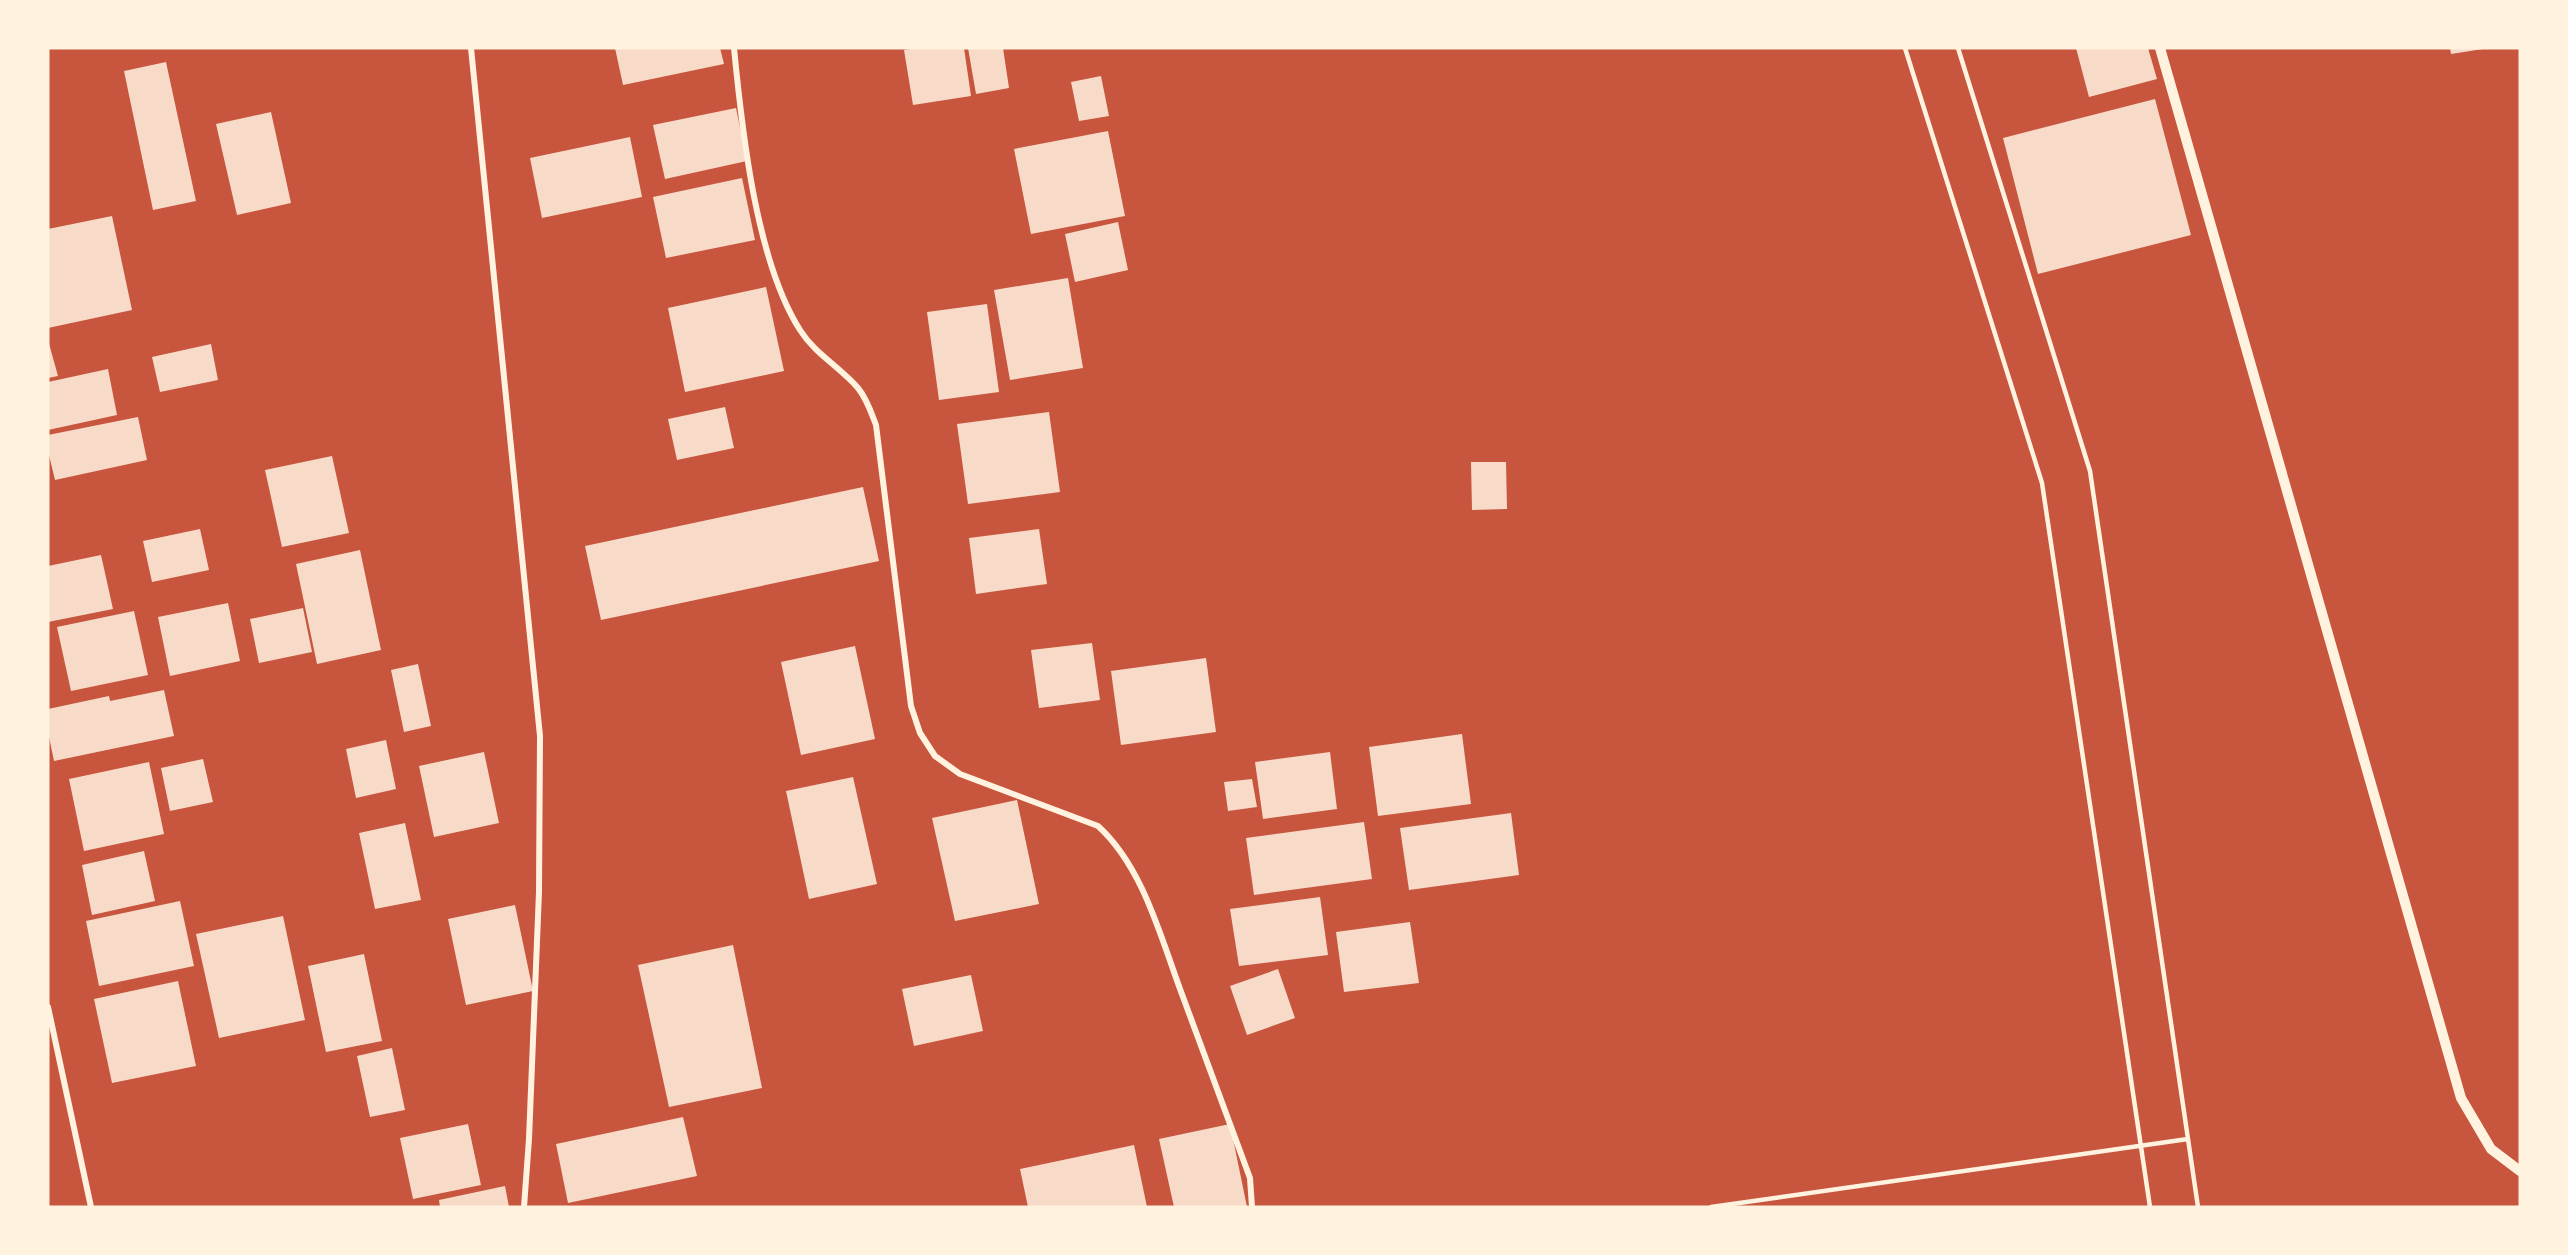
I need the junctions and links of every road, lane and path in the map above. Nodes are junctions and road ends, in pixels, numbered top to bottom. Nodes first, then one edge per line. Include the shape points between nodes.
1 (471, 48) edge
2 (734, 48) edge
3 (1905, 48) edge
4 (1958, 48) edge
5 (2160, 48) edge
6 (48, 1008) edge
7 (2188, 1140) junction
8 (2141, 1147) junction
9 (2520, 1171) edge
10 (91, 1207) edge
11 (524, 1207) edge
12 (1252, 1207) edge
13 (1712, 1207) edge
14 (2150, 1207) edge
15 (2198, 1207) edge

1 - 11 street via 540,736 538,892
2 - 12 street via 751,176 766,245 786,304 817,352 858,389 876,425 911,705 920,733 935,756 960,774 1098,826 1114,841 1152,913 1250,1178
3 - 8 lane via 2042,483
4 - 7 lane via 2090,471
5 - 9 street via 2461,1098 2491,1149
6 - 10 street
7 - 8 lane
7 - 15 lane
8 - 13 lane
8 - 14 lane

